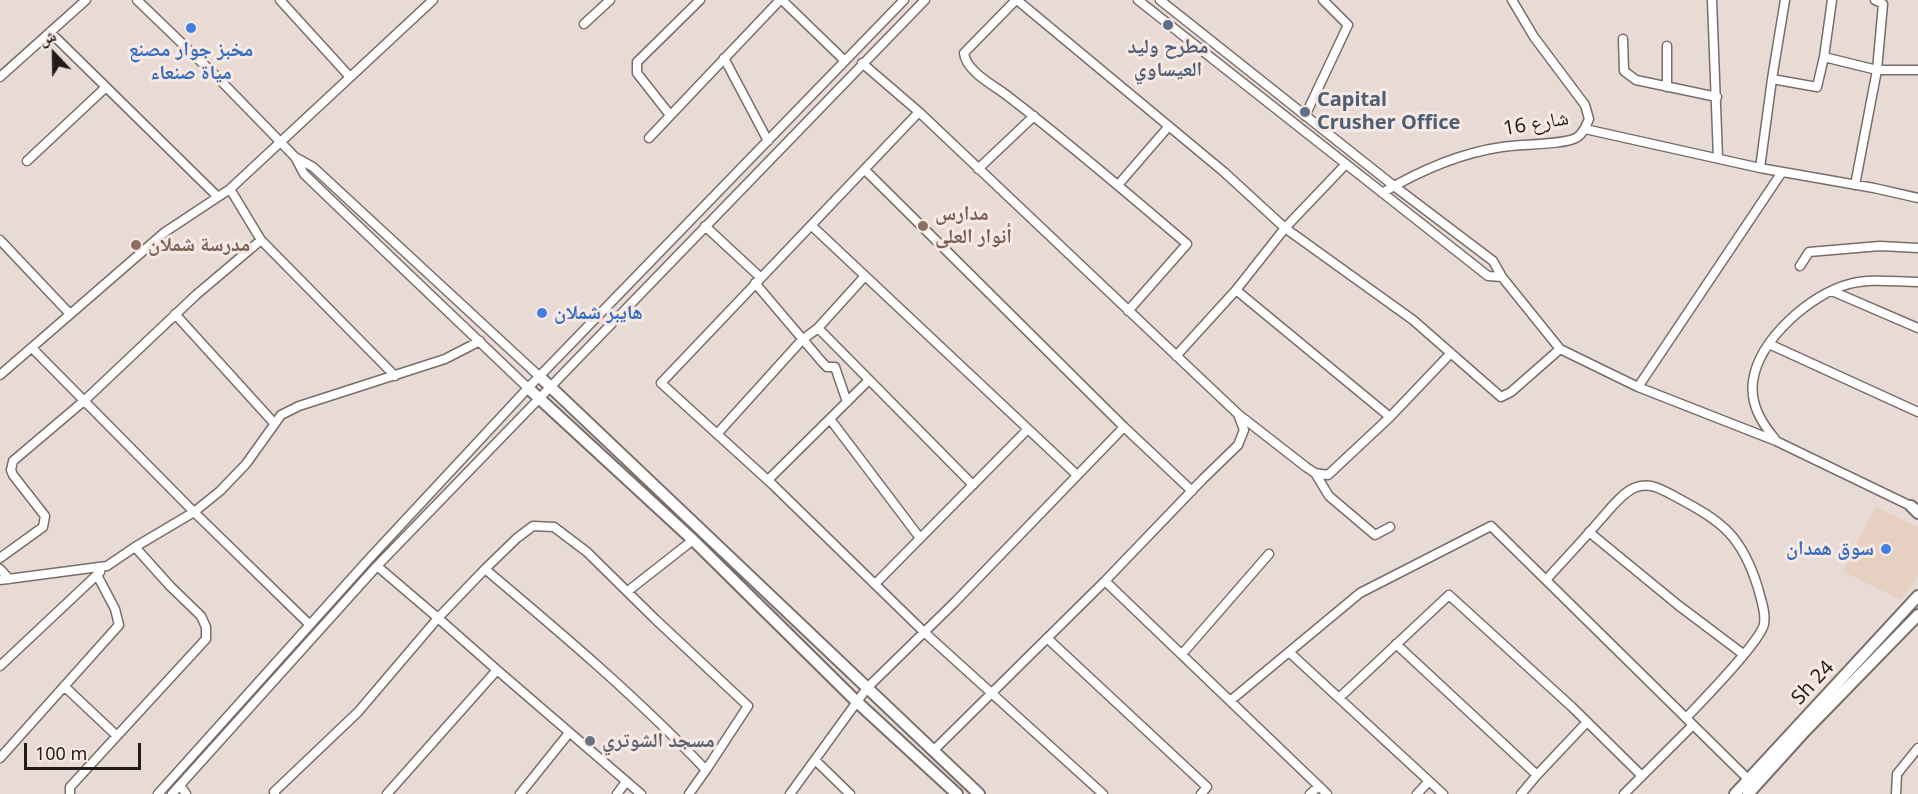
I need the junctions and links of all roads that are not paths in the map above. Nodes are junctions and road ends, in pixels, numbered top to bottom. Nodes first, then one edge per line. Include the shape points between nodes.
1 (86, 0) edge
2 (137, 0) edge
3 (433, 0) edge
4 (610, 0) edge
5 (700, 0) edge
6 (781, 0) edge
7 (904, 0) edge
8 (925, 0) edge
9 (1016, 0) edge
10 (1138, 0) edge
11 (1160, 0) edge
12 (1323, 0) edge
13 (1512, 0) edge
14 (1712, 0) edge
15 (1785, 0) edge
16 (1832, 0) edge
17 (1875, 0) edge
18 (282, 1) edge
19 (584, 24) dead end
20 (50, 32) junction
21 (1623, 39) dead end
22 (1667, 45) dead end
23 (1824, 57) junction
24 (724, 58) junction
25 (845, 61) junction
26 (862, 63) junction
27 (1876, 70) junction
28 (1918, 70) edge
29 (0, 76) edge
30 (350, 77) junction
31 (1772, 79) junction
32 (1667, 87) junction
33 (105, 88) junction
34 (1717, 97) junction
35 (919, 112) junction
36 (670, 116) junction
37 (1034, 116) junction
38 (1305, 116) junction
39 (1169, 126) junction
40 (1585, 129) junction
41 (649, 138) dead end
42 (768, 141) junction
43 (280, 142) junction
44 (295, 158) junction
45 (1718, 158) junction
46 (27, 161) dead end
47 (1346, 164) junction
48 (1760, 168) junction
49 (978, 169) junction
50 (865, 170) junction
51 (1782, 172) junction
52 (1855, 184) junction
53 (1118, 185) junction
54 (1394, 186) junction
55 (230, 189) junction
56 (1382, 194) junction
57 (218, 197) junction
58 (1918, 198) edge
59 (705, 226) junction
60 (812, 226) junction
61 (1285, 228) junction
62 (0, 240) edge
63 (261, 240) junction
64 (1918, 248) edge
65 (1800, 267) dead end
66 (865, 276) junction
67 (1502, 277) junction
68 (757, 280) junction
69 (1918, 282) edge
70 (1236, 290) junction
71 (1832, 291) junction
72 (1128, 311) junction
73 (70, 314) junction
74 (175, 314) junction
75 (818, 328) junction
76 (1918, 328) edge
77 (802, 340) junction
78 (480, 341) junction
79 (1769, 344) junction
80 (32, 348) junction
81 (1560, 349) junction
82 (1451, 353) junction
83 (1176, 356) junction
84 (0, 375) edge
85 (395, 376) junction
86 (540, 377) junction
87 (869, 380) junction
88 (550, 387) junction
89 (1638, 387) junction
90 (528, 388) junction
91 (539, 399) junction
92 (85, 400) junction
93 (847, 402) junction
94 (1918, 412) edge
95 (1238, 414) junction
96 (1390, 417) junction
97 (830, 419) junction
98 (274, 423) junction
99 (1124, 427) junction
100 (1028, 429) junction
101 (717, 434) junction
102 (1776, 441) junction
103 (1315, 473) junction
104 (1077, 475) junction
105 (768, 480) junction
106 (973, 484) junction
107 (1192, 490) junction
108 (1916, 509) edge
109 (194, 512) junction
110 (1390, 527) dead end
111 (1589, 532) junction
112 (920, 538) junction
113 (693, 540) junction
114 (135, 547) junction
115 (1269, 554) dead end
116 (0, 558) edge
117 (107, 566) junction
118 (377, 566) junction
119 (0, 569) edge
120 (485, 569) junction
121 (97, 575) junction
122 (4, 579) edge
123 (1546, 580) junction
124 (1105, 581) junction
125 (875, 584) junction
126 (627, 591) junction
127 (1918, 596) edge
128 (1918, 615) edge
129 (438, 618) junction
130 (310, 625) junction
131 (924, 632) junction
132 (1047, 638) junction
133 (1396, 644) junction
134 (1289, 652) junction
135 (1182, 654) junction
136 (1743, 654) junction
137 (0, 666) edge
138 (497, 670) junction
139 (64, 686) junction
140 (867, 688) junction
141 (992, 693) junction
142 (1339, 698) junction
143 (1230, 701) junction
144 (856, 702) junction
145 (1686, 718) junction
146 (1587, 722) junction
147 (1693, 725) junction
148 (569, 733) junction
149 (117, 736) junction
150 (1918, 748) edge
151 (933, 750) junction
152 (0, 758) edge
153 (815, 760) junction
154 (706, 770) junction
155 (1537, 775) junction
156 (1641, 775) junction
157 (1429, 781) junction
158 (626, 782) junction
159 (180, 785) junction
160 (1319, 786) junction
161 (1752, 789) edge
162 (274, 793) edge
163 (70, 794) edge
164 (158, 794) edge
165 (172, 794) edge
166 (186, 794) edge
167 (387, 794) edge
168 (520, 794) edge
169 (617, 794) edge
170 (641, 794) edge
171 (688, 794) edge
172 (790, 794) edge
173 (850, 794) edge
174 (957, 794) edge
175 (980, 794) edge
176 (1103, 794) edge
177 (1201, 794) edge
178 (1311, 794) edge
179 (1327, 794) edge
180 (1417, 794) edge
181 (1443, 794) edge
182 (1521, 794) edge
183 (1624, 794) edge
184 (1735, 794) edge
185 (1896, 794) edge

1 - 20 street
2 - 43 street
3 - 30 street
4 - 19 street
5 - 36 street via 637,63 637,74
6 - 24 street
6 - 25 street
7 - 25 street
8 - 26 street
9 - 37 street via 964,53 964,58 972,69
9 - 39 street
10 - 47 street
11 - 38 street
12 - 38 street via 1348,25
13 - 40 street, شارع 16 via 1534,37 1585,105 1589,119
14 - 34 street
15 - 31 street
16 - 23 street
17 - 27 street via 1883,4
18 - 30 street
20 - 29 street
20 - 33 street
21 - 32 street via 1624,71 1636,80
22 - 32 street
23 - 27 street
23 - 31 street via 1817,87
24 - 36 street
24 - 42 street
25 - 42 street
26 - 35 street
26 - 59 street
27 - 28 street
27 - 52 street
30 - 43 street
31 - 48 street
32 - 34 street
33 - 46 street
33 - 57 street
34 - 45 street
35 - 49 street
35 - 50 street
36 - 41 street
37 - 49 street
37 - 53 street
38 - 54 street
39 - 53 street
39 - 61 street
40 - 45 street
40 - 54 street, شارع 16 via 1575,138 1504,146 1464,156
42 - 86 street
43 - 44 street
43 - 55 street
44 - 78 street via 324,194
44 - 86 street via 319,172
45 - 48 street
47 - 56 street
47 - 61 street
48 - 51 street
49 - 72 street
50 - 60 street
50 - 99 street
51 - 52 street
51 - 89 street
52 - 58 street
53 - 72 street via 1187,244
54 - 56 street, شارع 16
54 - 67 street via 1493,261
55 - 57 street
55 - 63 street
56 - 67 street via 1488,276
57 - 73 street via 165,232
59 - 68 street
59 - 88 street
60 - 66 street
60 - 68 street
61 - 70 street
61 - 82 street via 1413,320
62 - 73 street
63 - 74 street
63 - 85 street
64 - 65 street via 1880,246 1809,252
66 - 75 street
66 - 100 street
67 - 81 street
68 - 77 street
68 - 101 street via 661,383
69 - 71 street via 1866,281
70 - 83 street
70 - 96 street
71 - 76 street
71 - 79 street via 1789,320
72 - 83 street
73 - 80 street
74 - 92 street
74 - 98 street
75 - 77 street
75 - 87 street
77 - 93 street via 827,367 835,366
77 - 101 street
78 - 85 street via 445,359
78 - 90 street
79 - 94 street
79 - 102 street via 1753,380 1754,397 1758,416
80 - 84 street
80 - 92 street
81 - 82 street via 1501,397
81 - 89 street
82 - 96 street
83 - 95 street
85 - 98 street via 299,406
86 - 88 street
86 - 90 street
87 - 93 street
87 - 106 street
88 - 91 street
88 - 140 street
89 - 102 street
90 - 91 street
90 - 130 street
91 - 113 street
91 - 118 street
92 - 109 street
92 - 116 street via 11,465 13,475 45,516 45,522
93 - 97 street
95 - 103 street
95 - 107 street via 1244,430 1238,445
96 - 103 street via 1328,475
97 - 105 street
97 - 112 street
98 - 109 street via 246,464
99 - 104 street
99 - 107 street
100 - 104 street
100 - 106 street
101 - 105 street
102 - 108 street
103 - 110 street via 1329,496 1375,535
104 - 131 street
105 - 125 street
106 - 112 street
107 - 124 street
109 - 114 street
109 - 130 street
111 - 123 street
111 - 136 street
111 - 136 street via 1633,488 1646,484 1709,514 1728,530 1744,552 1766,615 1763,628
112 - 125 street
113 - 126 street
113 - 144 street
114 - 117 street
114 - 149 street via 201,616 206,639
115 - 135 street
117 - 121 street
117 - 122 street
118 - 129 street
118 - 159 street
119 - 122 street
120 - 126 street via 533,526 554,527
120 - 129 street
120 - 154 street via 581,650
121 - 137 street
121 - 139 street via 116,609 118,625
123 - 134 street via 1491,526 1360,593
123 - 145 street
124 - 132 street
124 - 135 street
125 - 131 street
126 - 154 street via 748,706
127 - 161 street, Sh 24
128 - 161 street, Sh 24
129 - 138 street
129 - 162 street via 358,712
130 - 164 street
131 - 140 street
131 - 141 street
132 - 141 street
132 - 177 street via 1208,787
133 - 142 street
133 - 146 street via 1449,595
133 - 155 street
134 - 142 street
134 - 143 street
135 - 143 street
136 - 145 street
138 - 148 street
138 - 167 street
139 - 149 street
139 - 152 street
140 - 144 street
140 - 151 street
141 - 151 street
141 - 176 street
142 - 157 street
143 - 160 street
144 - 153 street
144 - 174 street
145 - 147 street
146 - 155 street
146 - 156 street
147 - 156 street
147 - 161 street
148 - 158 street
148 - 168 street
149 - 163 street via 70,787
150 - 185 street via 1897,774
151 - 175 street
153 - 172 street
153 - 173 street
154 - 171 street
155 - 182 street
156 - 183 street
157 - 180 street
157 - 181 street
158 - 169 street
158 - 170 street
159 - 165 street
159 - 166 street
160 - 178 street
160 - 179 street
161 - 184 street, Sh 24

